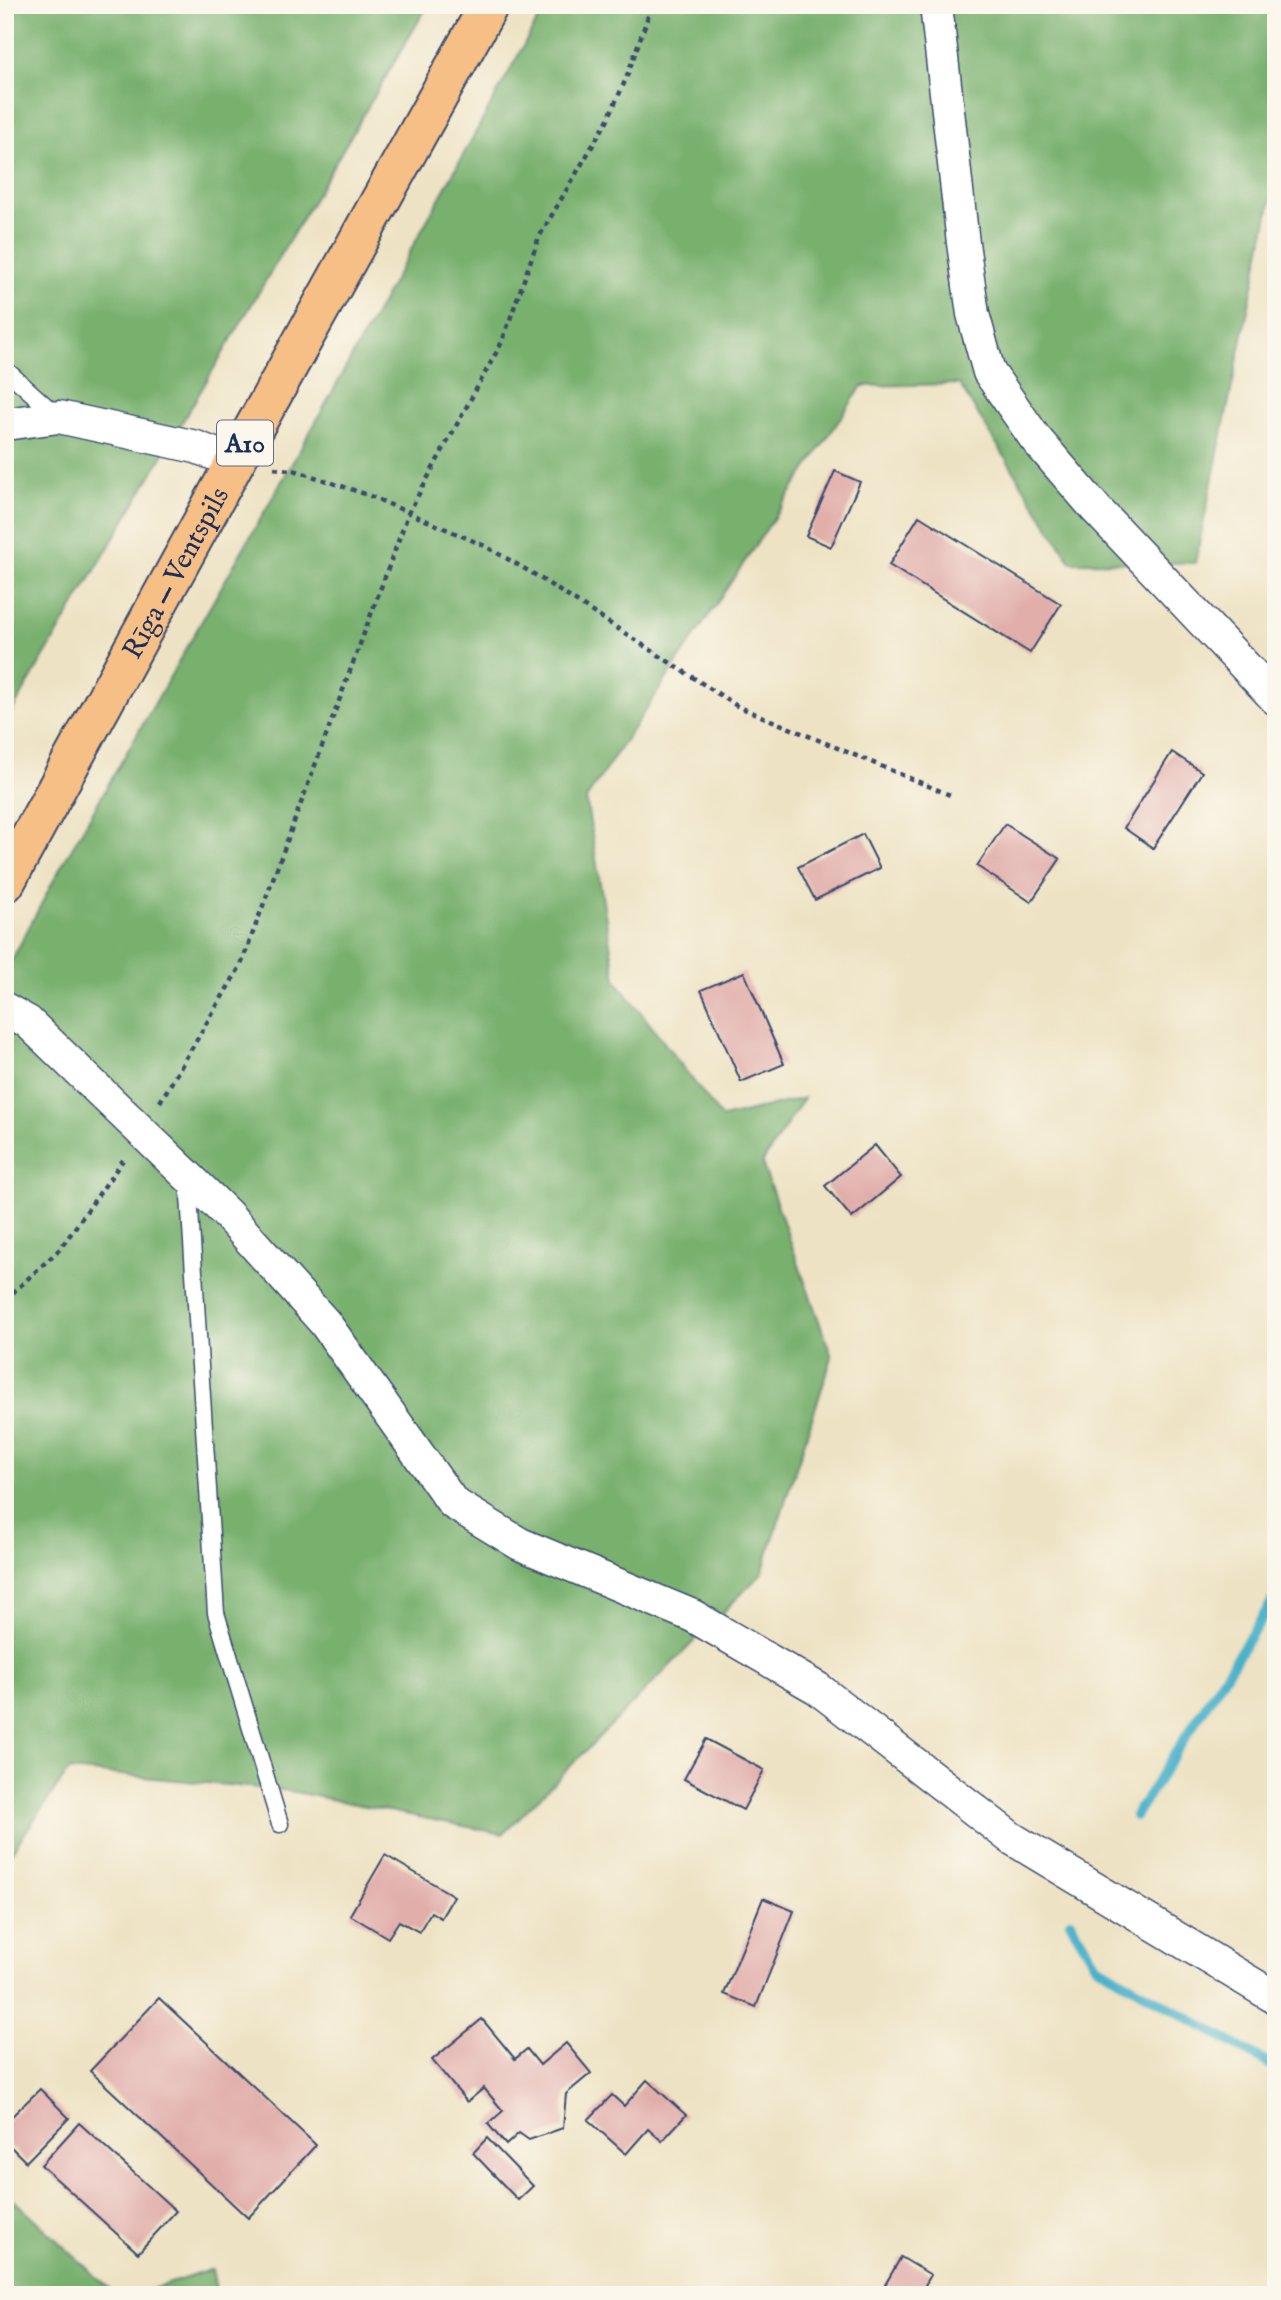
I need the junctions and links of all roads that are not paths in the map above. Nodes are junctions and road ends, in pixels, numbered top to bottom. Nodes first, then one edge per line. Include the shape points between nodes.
1 (489, 5) edge
2 (936, 5) edge
3 (5, 369) edge
4 (59, 417) junction
5 (5, 424) edge
6 (235, 462) junction
7 (1276, 699) edge
8 (5, 883) edge
9 (5, 1009) edge
10 (188, 1178) junction
11 (280, 1824) dead end
12 (1273, 1991) edge

1 - 6 highway, Rīga — Ventspils / A10
2 - 7 street via 973,314 989,372 1035,438 1087,499
3 - 4 lane
4 - 5 street
4 - 6 street via 196,447
6 - 8 highway, Rīga — Ventspils / A10
9 - 10 street via 28,1022
10 - 11 lane via 216,1612
10 - 12 street via 326,1323 453,1503 520,1544 693,1616 817,1688 1011,1838

